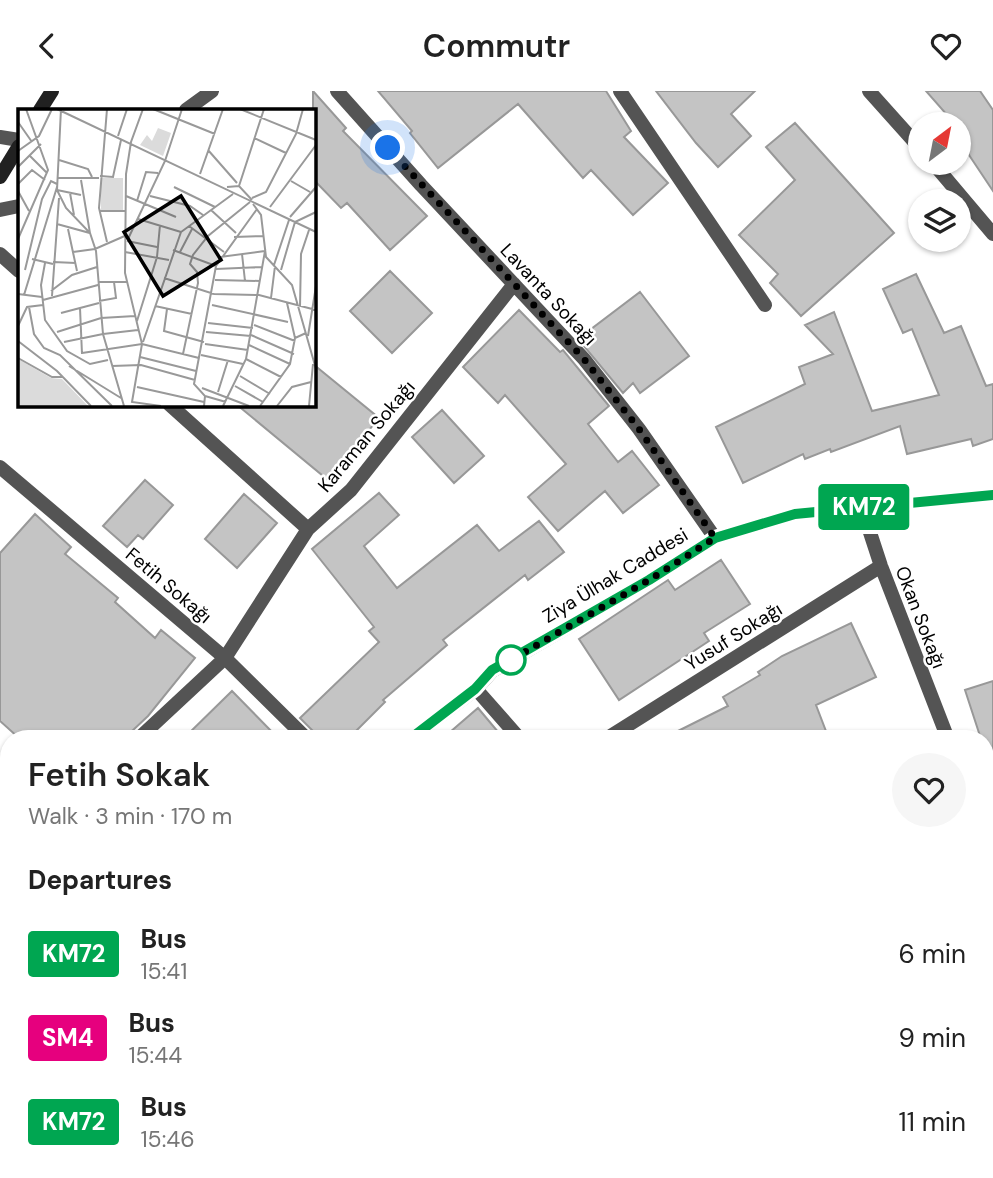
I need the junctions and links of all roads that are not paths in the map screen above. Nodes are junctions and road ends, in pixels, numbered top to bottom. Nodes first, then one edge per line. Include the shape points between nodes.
1 (52, 91) edge
2 (212, 91) edge
3 (337, 91) edge
4 (620, 91) edge
5 (869, 91) edge
6 (41, 109) edge
7 (187, 109) edge
8 (908, 135) edge
9 (0, 137) edge
10 (18, 140) edge
11 (18, 148) edge
12 (943, 175) edge
13 (0, 177) edge
14 (18, 206) edge
15 (0, 210) edge
16 (993, 235) edge
17 (0, 254) edge
18 (18, 270) edge
19 (514, 284) junction
20 (765, 305) dead end
21 (171, 406) edge
22 (0, 467) edge
23 (993, 495) edge
24 (862, 508) junction
25 (308, 529) junction
26 (715, 538) junction
27 (881, 566) junction
28 (225, 658) junction
29 (475, 689) junction
30 (148, 730) edge
31 (298, 730) edge
32 (423, 730) edge
33 (512, 730) edge
34 (620, 730) edge
35 (945, 730) edge

1 - 6 street
2 - 7 street
3 - 19 street, Lavanta Sokağı
4 - 20 street
5 - 8 street
9 - 10 street
11 - 13 street
12 - 16 street
14 - 15 street
17 - 18 street
19 - 25 street, Karaman Sokağı via 351,490
19 - 26 street, Lavanta Sokağı via 584,359
21 - 25 street
22 - 28 street, Fetih Sokağı
23 - 24 street, Ziya Ülhak Caddesi
24 - 26 street, Ziya Ülhak Caddesi via 795,514
24 - 27 street, Okan Sokağı
25 - 28 street, Karaman Sokağı
26 - 29 street, Ziya Ülhak Caddesi via 492,670
27 - 34 street, Yusuf Sokağı
27 - 35 street, Okan Sokağı
28 - 30 street, Karaman Sokağı
28 - 31 street, Fetih Sokağı
29 - 32 street, Ziya Ülhak Caddesi
29 - 33 street

